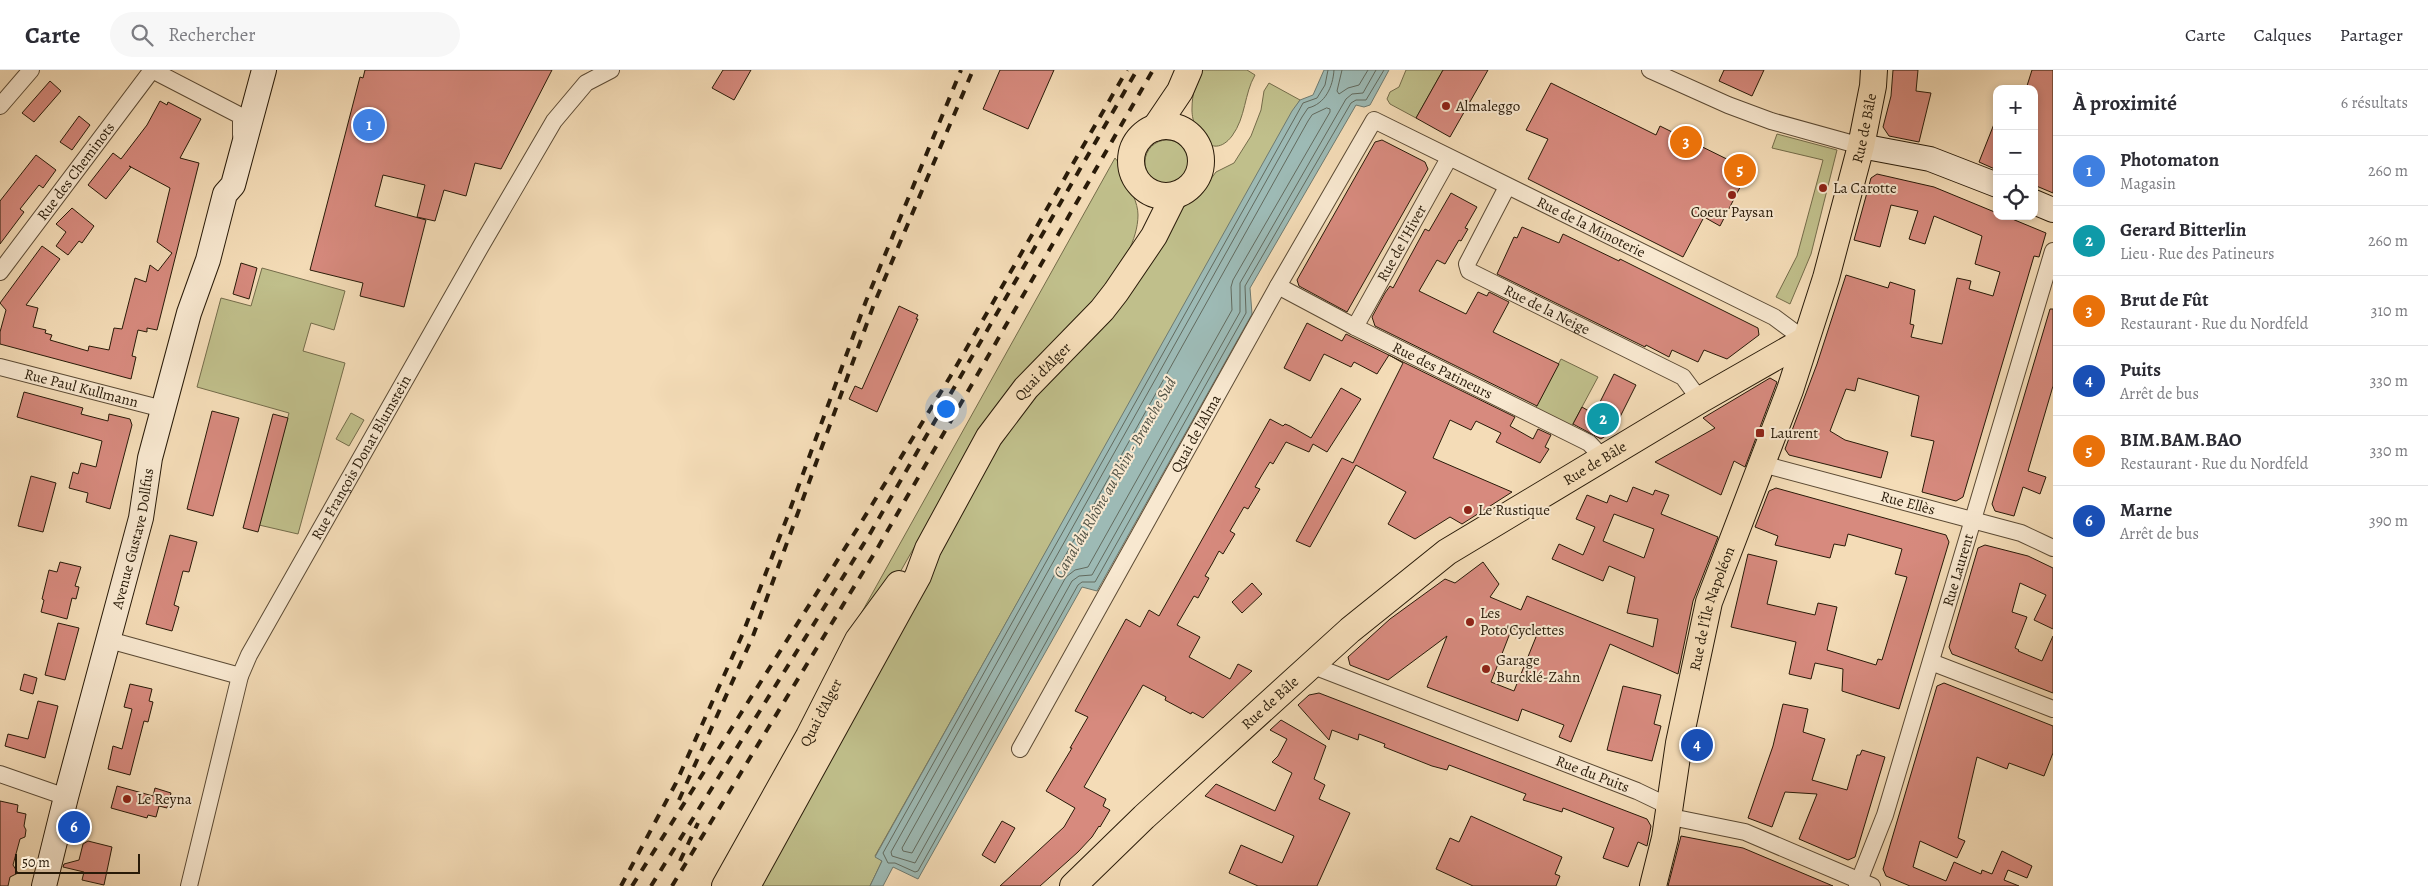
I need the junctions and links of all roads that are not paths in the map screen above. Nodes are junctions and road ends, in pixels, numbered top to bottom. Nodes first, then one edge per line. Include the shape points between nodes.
1 (31, 70) edge
2 (152, 70) edge
3 (249, 70) edge
4 (264, 70) edge
5 (611, 70) edge
6 (1650, 70) edge
7 (1874, 70) edge
8 (1184, 80) edge
9 (0, 106) edge
10 (236, 114) junction
11 (1374, 120) joint
12 (1155, 128) junction
13 (1188, 133) junction
14 (244, 144) junction
15 (1861, 146) junction
16 (1449, 158) junction
17 (1993, 183) edge
18 (1142, 187) junction
19 (1507, 187) junction
20 (225, 194) junction
21 (1174, 196) junction
22 (2038, 204) edge
23 (2053, 210) edge
24 (2053, 251) edge
25 (1139, 255) junction
26 (0, 272) edge
27 (1278, 286) junction
28 (1355, 327) junction
29 (1806, 340) junction
30 (0, 367) edge
31 (1700, 400) junction
32 (163, 409) junction
33 (1604, 459) junction
34 (1762, 464) junction
35 (1972, 520) junction
36 (2053, 548) edge
37 (928, 549) junction
38 (109, 640) junction
39 (1931, 662) junction
40 (1311, 665) junction
41 (240, 676) junction
42 (2053, 709) edge
43 (1020, 749) dead end
44 (0, 774) edge
45 (66, 797) junction
46 (1670, 809) junction
47 (1863, 884) edge
48 (44, 886) edge
49 (189, 886) edge
50 (725, 886) edge
51 (747, 886) edge
52 (1073, 886) edge
53 (1653, 886) edge

1 - 9 street
2 - 10 street
2 - 26 street, Rue des Cheminots
3 - 10 main road, Avenue Gustave Dollfus
4 - 14 main road, Avenue Gustave Dollfus
5 - 41 street, Rue François Donat Blumstein via 586,83 554,121 249,654
6 - 15 street via 1771,121
7 - 15 main road, Rue de Bâle
8 - 12 main road, Quai d'Alger
8 - 13 main road, Quai d'Alger
10 - 14 street via 241,116 240,134
10 - 20 main road, Avenue Gustave Dollfus via 221,184
11 - 16 street, Rue de la Minoterie
11 - 27 street, Quai de l'Alma
12 - 13 main road via 1172,126
12 - 18 main road, Quai d'Alger via 1140,138 1132,154 1132,172
13 - 21 main road, Quai d'Alger via 1199,147 1201,170 1194,184
14 - 20 main road, Avenue Gustave Dollfus via 233,185
15 - 17 main road via 1930,159
15 - 29 main road, Rue de Bâle
16 - 19 street, Rue de la Minoterie
16 - 28 street, Rue de l'Hiver
18 - 21 main road via 1157,196
18 - 25 main road, Quai d'Alger via 1145,208
19 - 29 street, Rue de la Minoterie via 1774,317
19 - 31 street, Rue de la Neige via 1467,264 1470,271 1683,377
20 - 32 main road, Avenue Gustave Dollfus
21 - 25 main road, Quai d'Alger via 1154,236
22 - 23 main road
24 - 35 street, Rue Laurent
25 - 37 main road, Quai d'Alger via 1102,310 1006,413
27 - 28 street, Rue des Patineurs
27 - 43 street, Quai de l'Alma
28 - 33 street, Rue des Patineurs via 1589,443
29 - 31 main road, Rue de Bâle
29 - 34 main road, Rue de l'Île Napoléon
30 - 32 street, Rue Paul Kullmann
31 - 33 main road, Rue de Bâle
32 - 38 main road, Avenue Gustave Dollfus via 149,465 142,512
33 - 40 main road, Rue de Bâle via 1447,552
34 - 35 street, Rue Ellès
34 - 46 main road, Rue de l'Île Napoléon via 1709,602 1679,743
35 - 36 street, Rue Ellès via 2021,533
35 - 39 street, Rue Laurent
37 - 50 main road, Quai d'Alger via 910,567 858,640 809,736
37 - 51 main road, Quai d'Alger via 918,576
38 - 41 street
38 - 45 main road, Avenue Gustave Dollfus
39 - 42 street
39 - 47 street, Rue Laurent
40 - 46 street, Rue du Puits via 1637,791
40 - 52 main road, Rue de Bâle
41 - 49 street, Rue François Donat Blumstein
44 - 45 street
45 - 48 main road, Avenue Gustave Dollfus
46 - 47 street, Rue du Puits via 1676,818 1745,832
46 - 53 main road, Rue de l'Île Napoléon

